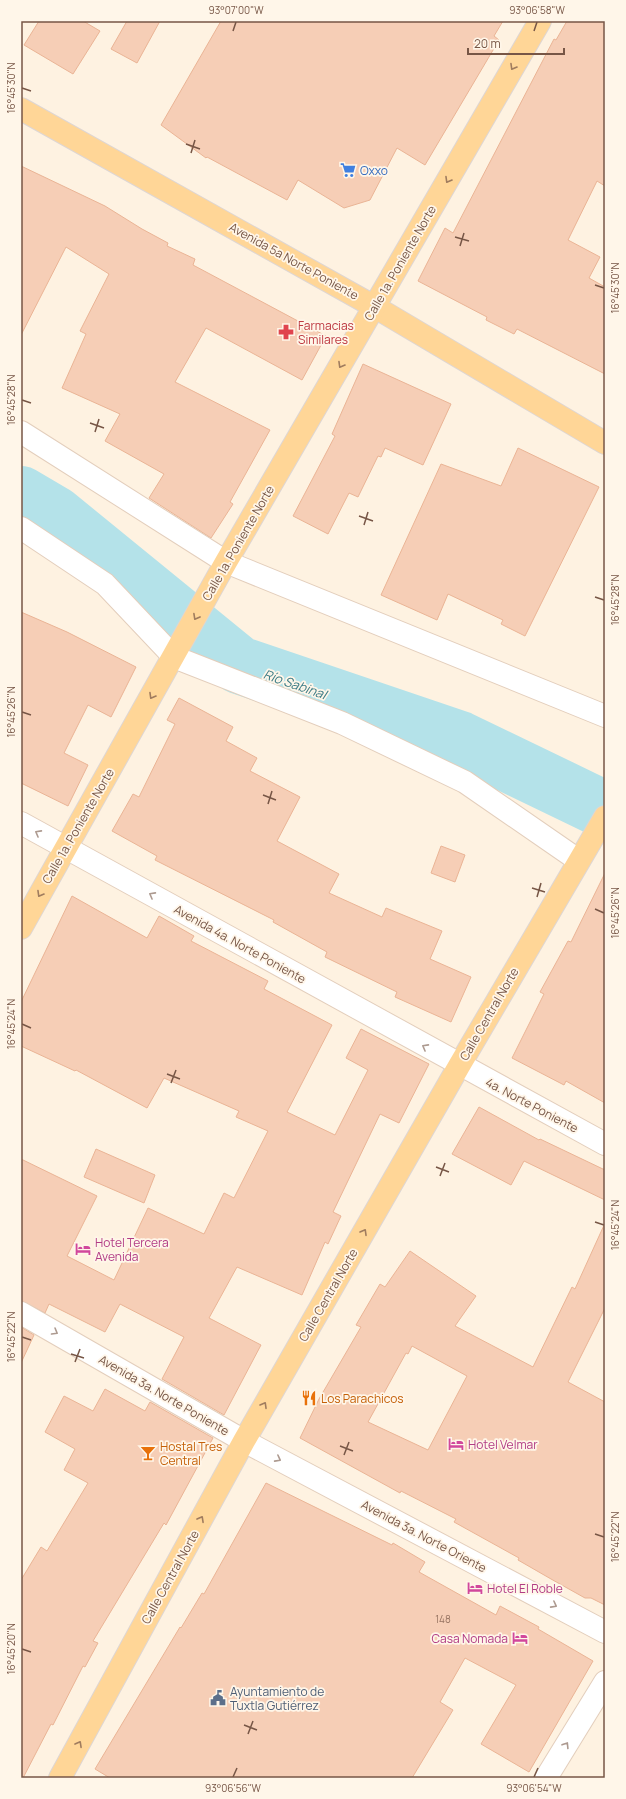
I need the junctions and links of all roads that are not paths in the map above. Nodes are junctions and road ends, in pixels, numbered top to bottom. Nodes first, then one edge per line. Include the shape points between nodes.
1 (540, 21) edge
2 (21, 109) edge
3 (375, 307) junction
4 (21, 432) edge
5 (605, 443) edge
6 (21, 528) edge
7 (224, 566) junction
8 (174, 656) junction
9 (605, 716) edge
10 (21, 823) edge
11 (601, 824) edge
12 (66, 848) junction
13 (578, 860) junction
14 (21, 928) edge
15 (459, 1066) junction
16 (605, 1144) edge
17 (21, 1312) edge
18 (244, 1441) junction
19 (605, 1632) edge
20 (605, 1682) edge
21 (60, 1778) edge
22 (546, 1778) edge

1 -> 3 main road, Calle 1a. Poniente Norte
2 - 3 main road, Avenida 5a Norte Poniente
3 - 5 main road, Avenida 5a Norte Poniente
3 -> 7 main road, Calle 1a. Poniente Norte
4 - 7 street
6 - 8 street via 105,584
7 -> 8 main road, Calle 1a. Poniente Norte
7 - 9 street
8 -> 12 main road, Calle 1a. Poniente Norte
8 - 13 street via 342,724 465,782
12 -> 10 street, Avenida 4a. Norte Poniente
11 - 13 main road, Calle Central Norte
12 -> 14 main road, Calle 1a. Poniente Norte
15 -> 12 street, Avenida 4a. Norte Poniente
13 - 15 main road, Calle Central Norte
15 - 16 street, 4a. Norte Poniente
18 -> 15 main road, Calle Central Norte
17 -> 18 street, Avenida 3a. Norte Poniente
18 -> 19 street, Avenida 3a. Norte Oriente
21 -> 18 main road, Calle Central Norte
22 -> 20 street

